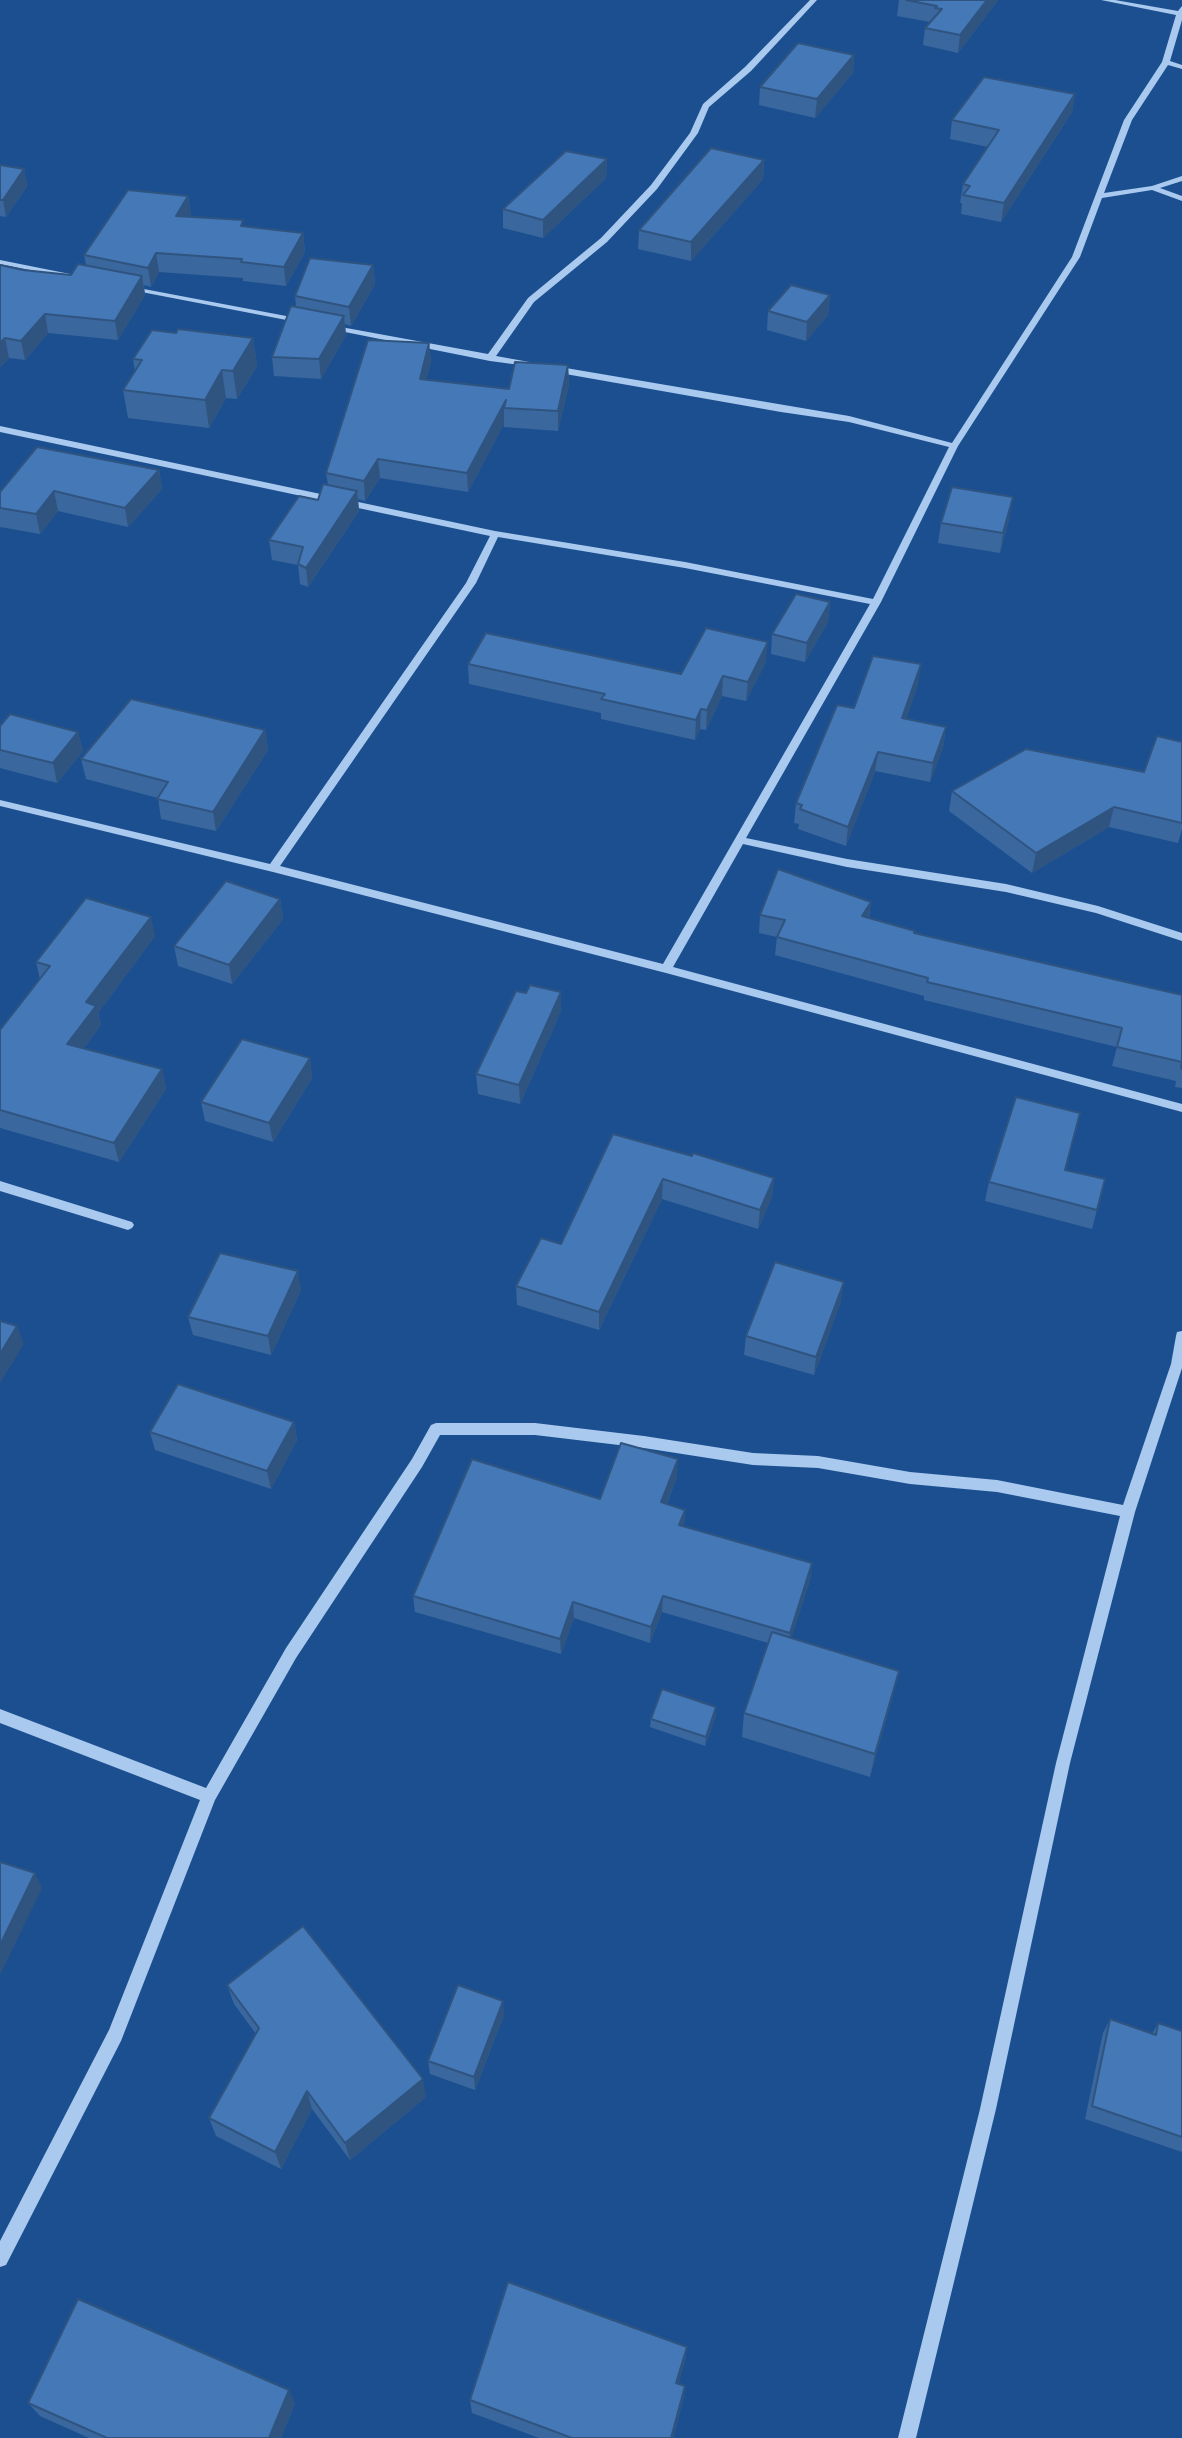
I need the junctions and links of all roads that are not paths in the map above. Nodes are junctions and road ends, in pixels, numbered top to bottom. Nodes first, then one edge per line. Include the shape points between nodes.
1 (814, 0) edge
2 (1104, 0) edge
3 (1181, 11) edge
4 (1166, 62) junction
5 (1182, 67) edge
6 (1182, 178) edge
7 (1153, 188) junction
8 (1101, 196) junction
9 (1182, 199) edge
10 (0, 262) edge
11 (82, 278) edge
12 (122, 286) edge
13 (490, 358) junction
14 (0, 429) edge
15 (954, 446) junction
16 (495, 534) junction
17 (876, 602) junction
18 (0, 803) edge
19 (740, 840) junction
20 (273, 868) junction
21 (1182, 937) edge
22 (666, 969) junction
23 (1182, 1108) edge
24 (0, 1186) edge
25 (128, 1225) dead end
26 (1182, 1336) edge
27 (1128, 1512) junction
28 (0, 1716) edge
29 (209, 1796) junction
30 (0, 2259) edge
31 (907, 2438) edge

1 - 13 street via 706,106 694,133 654,187 604,240 531,300
2 - 3 street
3 - 4 street
4 - 5 street
4 - 8 street via 1128,120
6 - 7 street
7 - 8 street
7 - 9 street
8 - 15 street via 1076,257
10 - 11 street
12 - 13 street
13 - 15 street via 849,419
14 - 16 street
15 - 17 street
16 - 17 street
16 - 20 street via 471,583
17 - 19 street
18 - 20 street
19 - 21 street via 847,863 1006,888 1098,909
19 - 22 street
20 - 22 street
22 - 23 street
24 - 25 street
26 - 27 street
27 - 29 street via 997,1486 910,1478 818,1462 753,1459 535,1429 436,1429 291,1653
27 - 31 street via 1063,1763 988,2109
28 - 29 street
29 - 30 street via 115,2035

